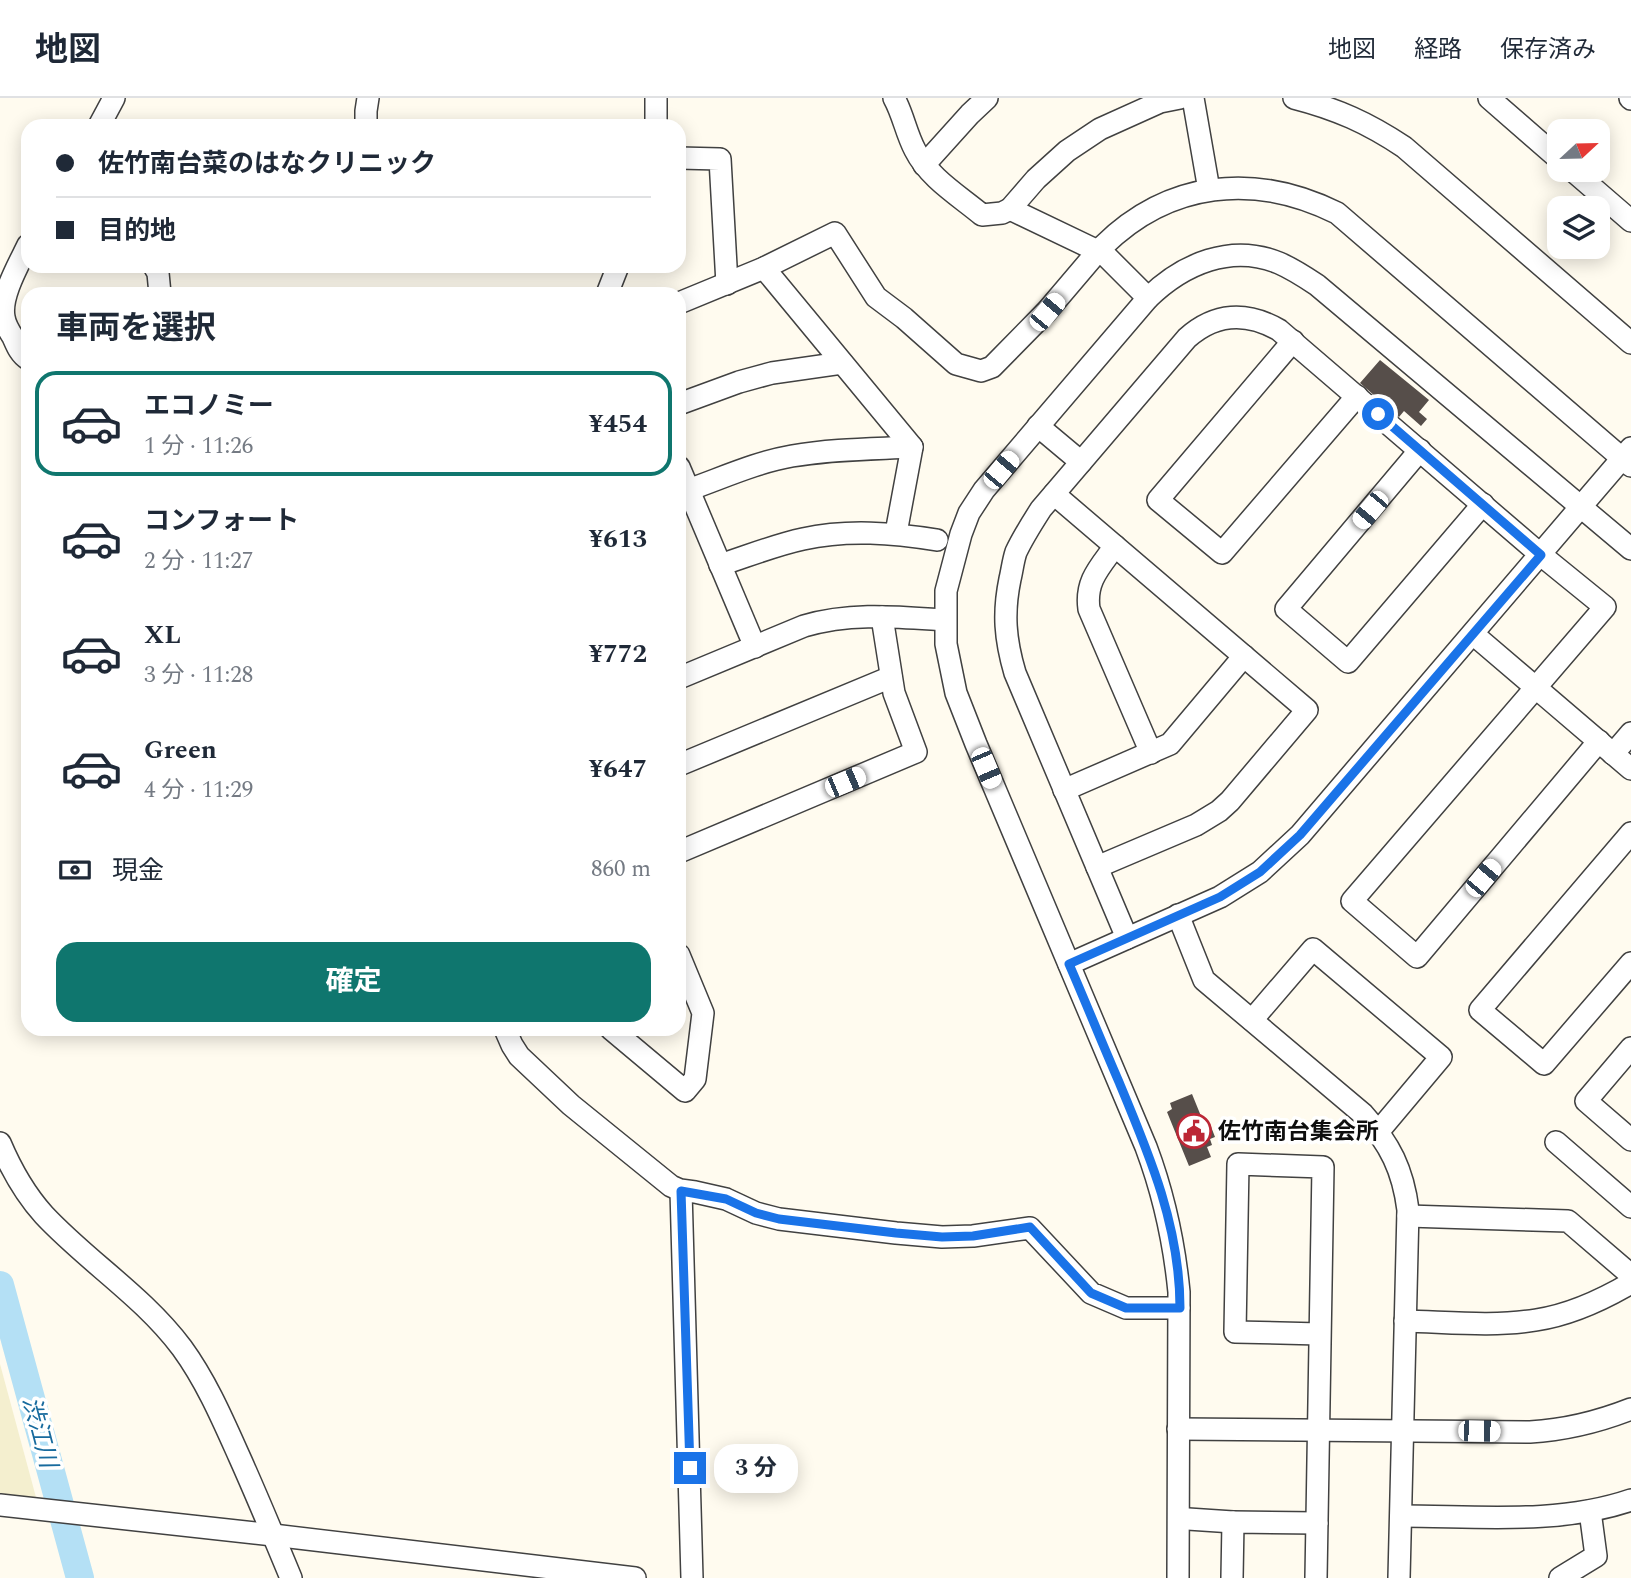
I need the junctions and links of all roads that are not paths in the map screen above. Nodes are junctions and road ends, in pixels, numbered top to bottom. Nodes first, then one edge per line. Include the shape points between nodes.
1 (114, 98) edge
2 (368, 98) edge
3 (656, 98) edge
4 (894, 98) edge
5 (987, 98) edge
6 (1180, 98) edge
7 (1193, 98) edge
8 (1294, 98) edge
9 (1489, 98) edge
10 (103, 119) edge
11 (366, 119) edge
12 (656, 119) edge
13 (1547, 149) edge
14 (686, 158) edge
15 (923, 165) junction
16 (1586, 182) edge
17 (1209, 190) junction
18 (1010, 209) junction
19 (1631, 221) edge
20 (1100, 252) junction
21 (21, 260) edge
22 (764, 268) junction
23 (727, 284) junction
24 (1148, 298) junction
25 (686, 300) edge
26 (1293, 341) junction
27 (1631, 343) edge
28 (21, 352) edge
29 (842, 363) junction
30 (1357, 396) junction
31 (686, 401) edge
32 (1038, 426) junction
33 (912, 447) junction
34 (1420, 450) junction
35 (1628, 458) edge
36 (1081, 462) junction
37 (686, 484) edge
38 (688, 489) junction
39 (1054, 494) junction
40 (1483, 504) junction
41 (1581, 508) junction
42 (896, 534) junction
43 (937, 540) dead end
44 (1115, 546) junction
45 (1631, 549) edge
46 (1541, 555) junction
47 (720, 565) junction
48 (882, 617) junction
49 (945, 620) junction
50 (1473, 634) junction
51 (755, 647) junction
52 (1244, 656) junction
53 (686, 675) edge
54 (891, 677) junction
55 (1536, 687) junction
56 (1631, 733) edge
57 (1606, 748) junction
58 (1151, 753) junction
59 (686, 762) edge
60 (1631, 769) edge
61 (1064, 790) junction
62 (1631, 833) edge
63 (686, 849) edge
64 (1097, 867) junction
65 (1178, 915) junction
66 (1127, 938) junction
67 (1631, 963) edge
68 (1069, 964) junction
69 (686, 971) edge
70 (1252, 1020) junction
71 (509, 1036) edge
72 (619, 1036) edge
73 (1631, 1048) edge
74 (1378, 1132) junction
75 (1631, 1140) edge
76 (1556, 1142) dead end
77 (0, 1143) edge
78 (681, 1191) junction
79 (1631, 1207) edge
80 (1408, 1216) junction
81 (1631, 1275) edge
82 (1631, 1283) edge
83 (1180, 1308) junction
84 (1405, 1321) junction
85 (1320, 1334) junction
86 (1631, 1409) edge
87 (1178, 1429) junction
88 (1319, 1429) junction
89 (1403, 1430) junction
90 (1631, 1500) edge
91 (0, 1506) edge
92 (1590, 1511) junction
93 (1401, 1516) junction
94 (1188, 1519) dead end
95 (1233, 1522) junction
96 (1317, 1523) junction
97 (273, 1535) junction
98 (292, 1578) edge
99 (635, 1578) edge
100 (692, 1578) edge
101 (1178, 1578) edge
102 (1232, 1578) edge
103 (1316, 1578) edge
104 (1399, 1578) edge
105 (1560, 1578) edge

1 - 10 street
2 - 11 street
3 - 12 street
4 - 15 street
5 - 15 street
6 - 18 street via 1100,129 1067,151
7 - 17 street
8 - 27 street via 1348,115 1404,147
9 - 13 street
14 - 23 street via 720,159
15 - 18 street via 982,215
16 - 19 street
17 - 20 street via 1156,207 1132,221
17 - 35 street via 1264,189 1313,201 1337,213
18 - 20 street
20 - 22 street via 1047,312 992,367 981,371 956,364 876,297 835,233
20 - 24 street
21 - 28 street via 3,310
22 - 23 street
22 - 29 street
23 - 25 street
24 - 32 street
24 - 41 street via 1177,273 1209,260 1232,256 1278,262 1352,313
26 - 30 street
26 - 30 street via 1158,500 1222,554
26 - 36 street via 1268,324 1247,317 1224,318 1203,326 1180,346
29 - 31 street via 772,373
29 - 33 street
30 - 34 street
32 - 36 street
32 - 49 street via 970,513 953,560
33 - 38 street via 791,456
33 - 42 street
34 - 40 street
34 - 40 street via 1286,609 1348,662
35 - 41 street
36 - 39 street
37 - 38 street
38 - 47 street
39 - 44 street
39 - 61 street via 1015,555 1005,605 1015,673
40 - 46 street
41 - 45 street
41 - 46 street
42 - 43 street
42 - 47 street via 864,532 803,539
44 - 52 street
44 - 58 street via 1092,579 1089,609
46 - 50 street
46 - 55 street via 1605,607
47 - 51 street
48 - 49 street
48 - 51 street via 822,621
48 - 54 street
49 - 68 street via 956,693
50 - 55 street
50 - 65 street via 1279,856 1220,897
51 - 53 street
52 - 58 street via 1170,744
52 - 64 street via 1307,710 1219,811
54 - 59 street
54 - 63 street via 916,752
55 - 57 street
55 - 57 street via 1352,901 1416,957
56 - 57 street
57 - 60 street
58 - 61 street
61 - 64 street
62 - 67 street via 1480,1010 1544,1065
64 - 66 street
65 - 66 street
65 - 70 street via 1204,980
66 - 68 street
68 - 83 street via 1158,1179 1175,1250
69 - 72 street via 704,1013 695,1079 685,1091
70 - 74 street
70 - 74 street via 1312,949 1441,1057
71 - 78 street via 519,1056 570,1105
73 - 75 street via 1586,1101
74 - 80 street via 1397,1163
76 - 79 street
77 - 97 street via 14,1174 42,1213 158,1318 183,1348 224,1421
78 - 83 street via 726,1199 779,1219 896,1233 973,1236 1030,1227 1091,1293 1126,1308
78 - 100 street
80 - 81 street via 1568,1221
80 - 84 street
82 - 84 street via 1593,1303 1537,1320
83 - 87 street
84 - 89 street
85 - 85 street via 1323,1167 1238,1164 1235,1332
85 - 88 street
86 - 89 street via 1593,1423 1530,1432
87 - 88 street
87 - 101 street
88 - 89 street
88 - 96 street
89 - 93 street
90 - 92 street
91 - 97 street
92 - 93 street via 1516,1517
92 - 105 street via 1596,1556
93 - 104 street
94 - 95 street
95 - 96 street
95 - 102 street
96 - 103 street
97 - 98 street
97 - 99 street

